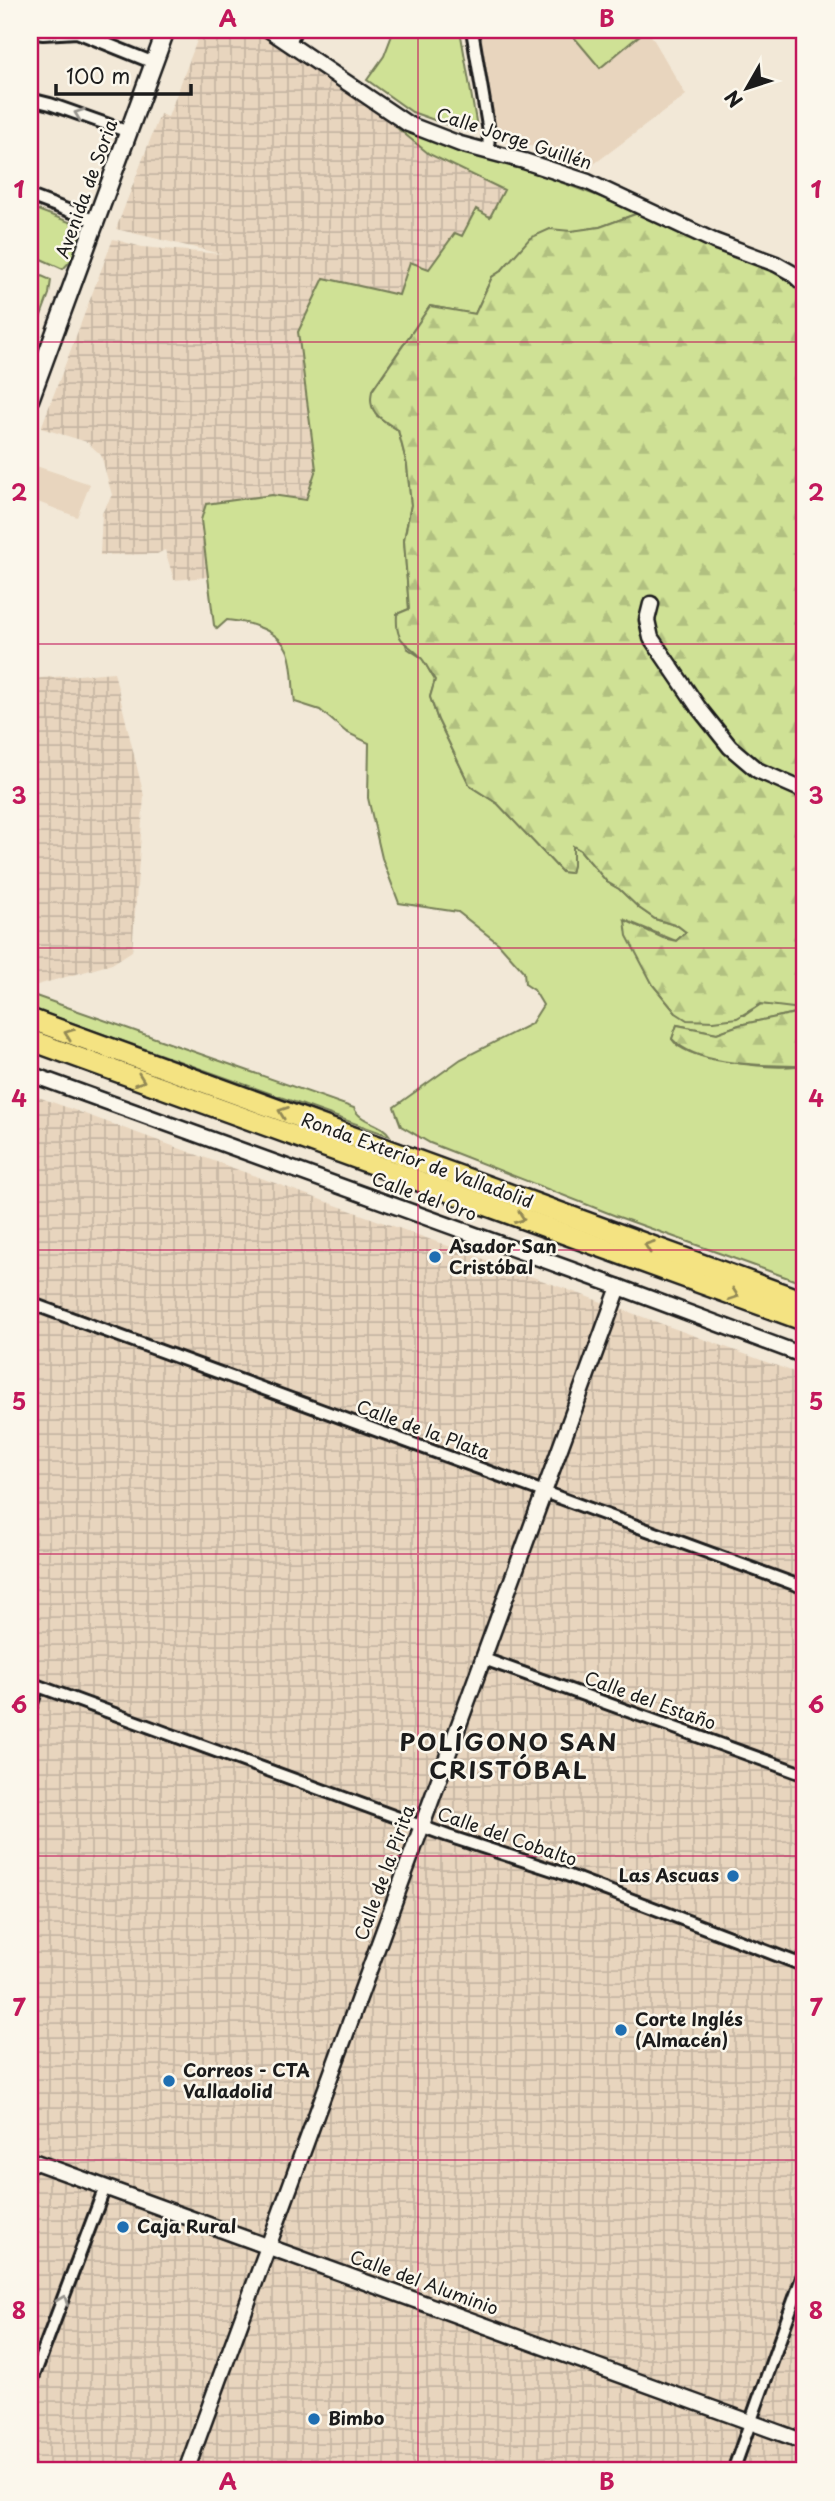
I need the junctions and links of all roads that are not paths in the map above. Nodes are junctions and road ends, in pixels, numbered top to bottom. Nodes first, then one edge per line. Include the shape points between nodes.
1 (166, 30) edge
2 (269, 30) edge
3 (295, 30) edge
4 (472, 30) edge
5 (71, 31) edge
6 (30, 32) edge
7 (290, 44) junction
8 (153, 63) junction
9 (30, 99) edge
10 (128, 132) junction
11 (488, 152) junction
12 (30, 196) edge
13 (96, 221) junction
14 (805, 285) edge
15 (30, 400) edge
16 (650, 604) dead end
17 (805, 791) edge
18 (30, 1019) edge
19 (30, 1040) edge
20 (30, 1074) edge
21 (367, 1152) junction
22 (413, 1169) junction
23 (618, 1287) junction
24 (805, 1302) edge
25 (30, 1303) edge
26 (805, 1321) edge
27 (805, 1356) edge
28 (544, 1493) junction
29 (805, 1588) edge
30 (484, 1659) junction
31 (34, 1684) edge
32 (30, 1709) edge
33 (805, 1775) edge
34 (423, 1827) junction
35 (805, 1966) edge
36 (30, 2160) edge
37 (105, 2187) junction
38 (268, 2247) junction
39 (805, 2269) edge
40 (30, 2386) edge
41 (750, 2422) junction
42 (805, 2442) edge
43 (186, 2471) edge
44 (733, 2471) edge

1 - 8 main road, Avenida de Soria
2 - 7 street, Calle Jorge Guillén
3 - 7 street
4 - 11 street via 489,132
5 - 6 street
5 - 8 street
7 - 11 street, Calle Jorge Guillén via 408,124
8 - 10 main road, Avenida de Soria
10 -> 9 street
10 - 13 main road, Avenida de Soria
11 - 14 street, Calle Jorge Guillén via 588,182 776,264
12 - 13 street
13 - 15 main road, Avenida de Soria
16 - 17 street via 647,620 652,638 724,741 757,770
21 -> 18 highway, Ronda Exterior de Valladolid
19 -> 21 highway, Ronda Exterior de Valladolid
20 - 23 street, Calle del Oro
21 - 22 highway, Ronda Exterior de Valladolid
24 -> 22 highway, Ronda Exterior de Valladolid
22 -> 26 highway, Ronda Exterior de Valladolid
23 - 27 street, Calle del Oro
23 - 28 street, Calle de la Pirita
25 - 28 street, Calle de la Plata
28 - 29 street, Calle de la Plata
28 - 30 street, Calle de la Pirita
30 - 33 street, Calle del Estaño
30 - 34 street, Calle de la Pirita
31 - 32 street, Calle del Cobalto
31 - 34 street, Calle del Cobalto
34 - 35 street, Calle del Cobalto via 559,1872
34 - 38 street, Calle de la Pirita
36 - 37 street, Calle del Aluminio
37 - 38 street, Calle del Aluminio
40 -> 37 street
38 - 41 street, Calle del Aluminio
38 - 43 street, Calle de la Pirita
39 - 41 street
41 - 42 street, Calle del Aluminio
41 - 44 street

